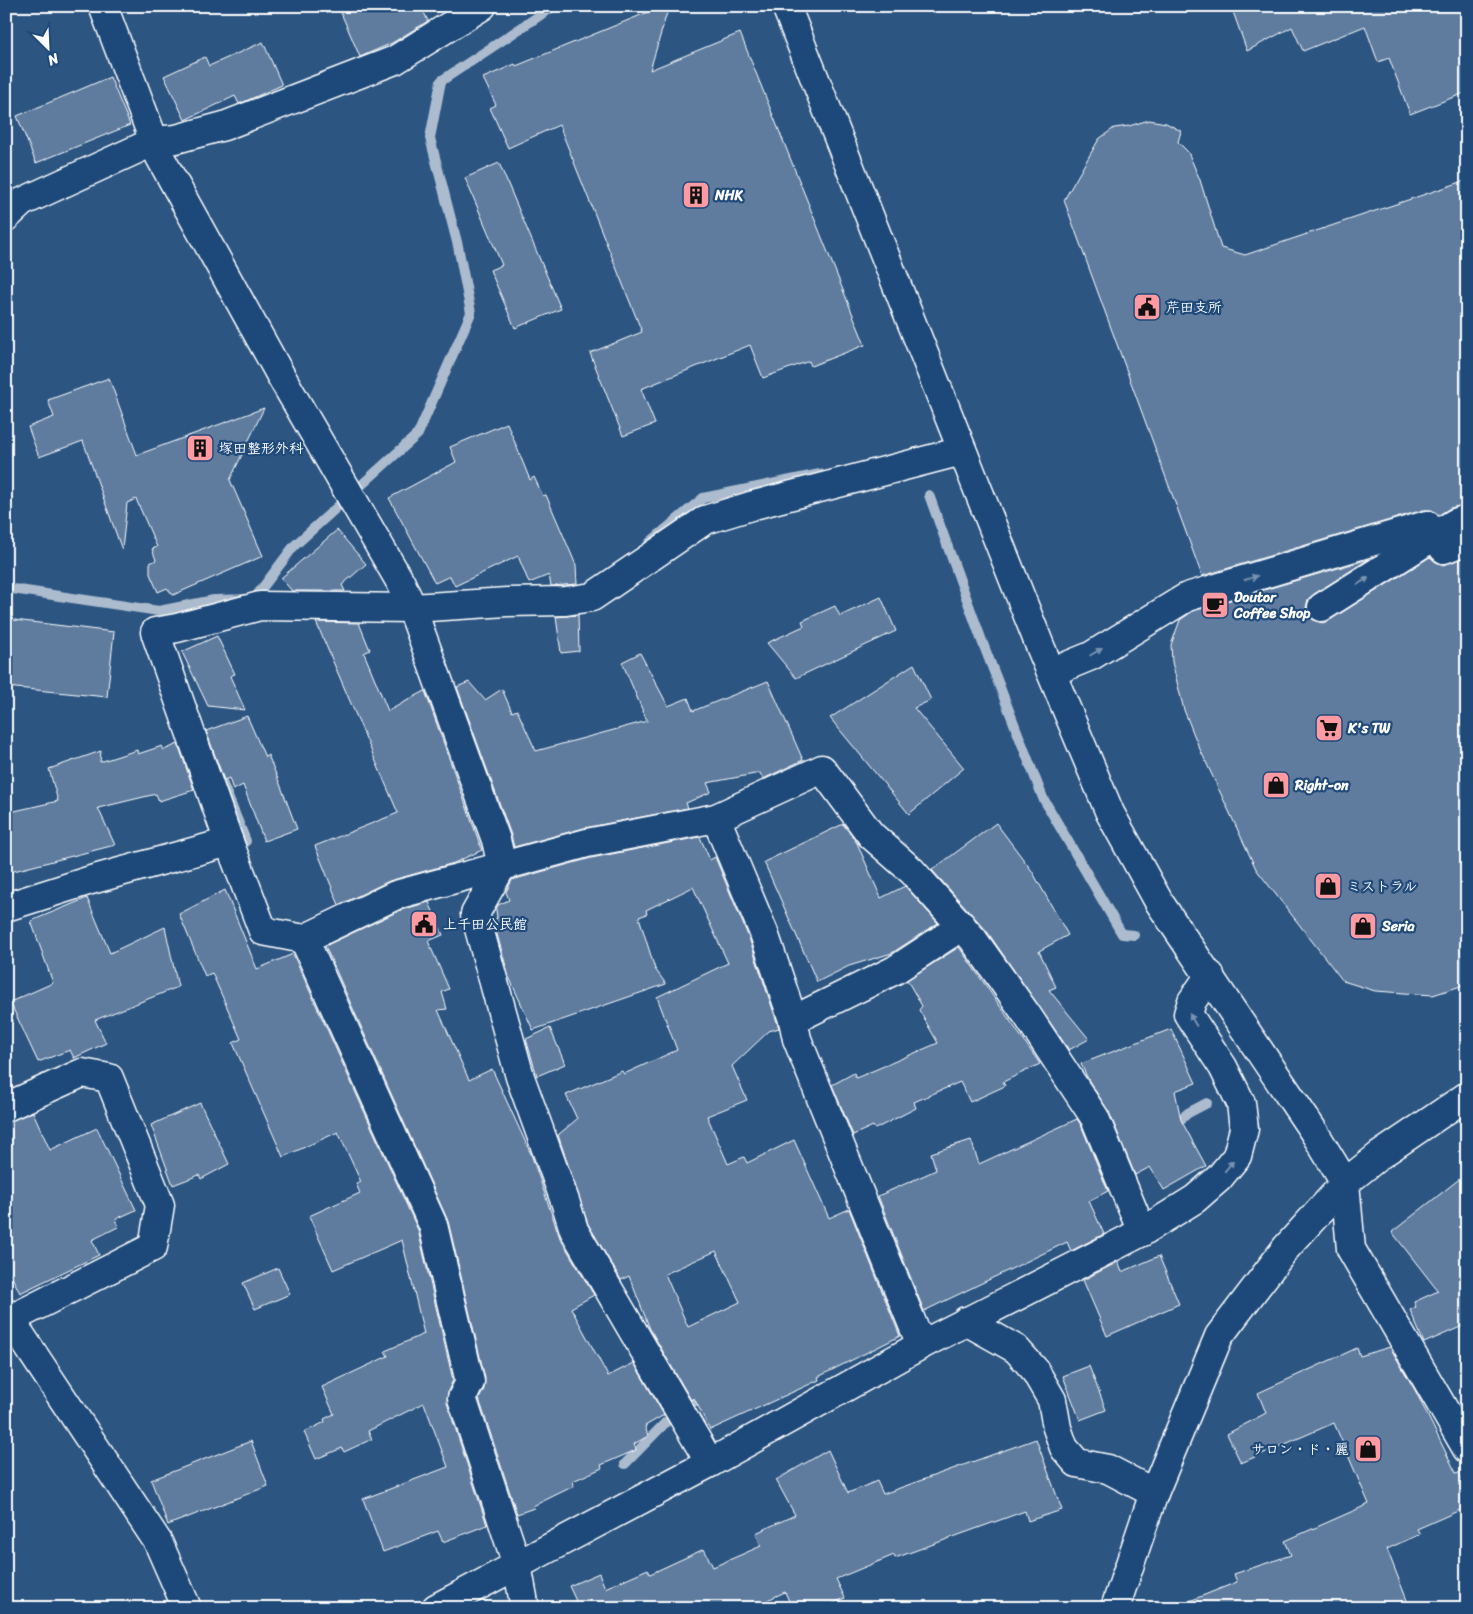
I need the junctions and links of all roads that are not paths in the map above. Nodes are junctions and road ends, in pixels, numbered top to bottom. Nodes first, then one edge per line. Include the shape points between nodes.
1 (103, 6) edge
2 (482, 6) edge
3 (786, 6) edge
4 (155, 141) junction
5 (6, 217) edge
6 (962, 451) junction
7 (1467, 519) edge
8 (1467, 540) edge
9 (408, 598) junction
10 (1322, 607) dead end
11 (1052, 672) junction
12 (716, 818) junction
13 (229, 842) junction
14 (502, 866) junction
15 (6, 907) edge
16 (962, 926) junction
17 (304, 940) junction
18 (1210, 975) junction
19 (794, 1020) junction
20 (1467, 1096) edge
21 (6, 1107) edge
22 (1345, 1183) junction
23 (1142, 1232) junction
24 (8, 1316) edge
25 (966, 1321) junction
26 (920, 1345) junction
27 (1467, 1449) edge
28 (710, 1463) junction
29 (1154, 1493) junction
30 (516, 1565) junction
31 (188, 1608) edge
32 (436, 1608) edge
33 (525, 1608) edge
34 (1115, 1608) edge

1 - 4 street
2 - 4 street via 395,60 224,126 176,139
3 - 6 street
4 - 5 street via 22,202
4 - 9 street via 160,158 280,376
6 - 9 street via 704,520 592,597 507,602
6 - 11 street
10 -> 7 street
11 -> 8 street via 1091,656 1187,597 1427,525 1444,549
9 - 13 street via 260,606 155,632
9 - 14 street via 496,840
11 - 18 street via 1110,813 1159,902
12 - 14 street via 586,844
12 - 16 street via 822,769 870,835 912,871
12 - 19 street via 764,933
13 - 15 street
13 - 17 street via 263,931
14 - 17 street via 396,895
14 - 28 street via 475,914 520,1078 574,1230
16 - 19 street via 895,970
16 - 23 street via 1027,1015 1095,1118
17 - 30 street via 433,1225 470,1382 462,1398
18 - 22 street
23 -> 18 street via 1195,1199 1220,1178 1237,1156 1244,1129 1241,1104 1223,1067 1188,1014 1192,1001
19 - 26 street via 797,1039
20 - 22 street
21 - 24 street via 82,1073 109,1078 160,1205 153,1247
22 - 27 street via 1351,1249
22 - 29 street via 1286,1248 1219,1336
23 - 25 street
24 - 31 street via 158,1542
25 - 26 street
25 - 29 street via 1016,1349 1034,1369 1052,1400 1064,1448 1077,1464 1108,1468
26 - 28 street
28 - 30 street
29 - 34 street
30 - 32 street
30 - 33 street

